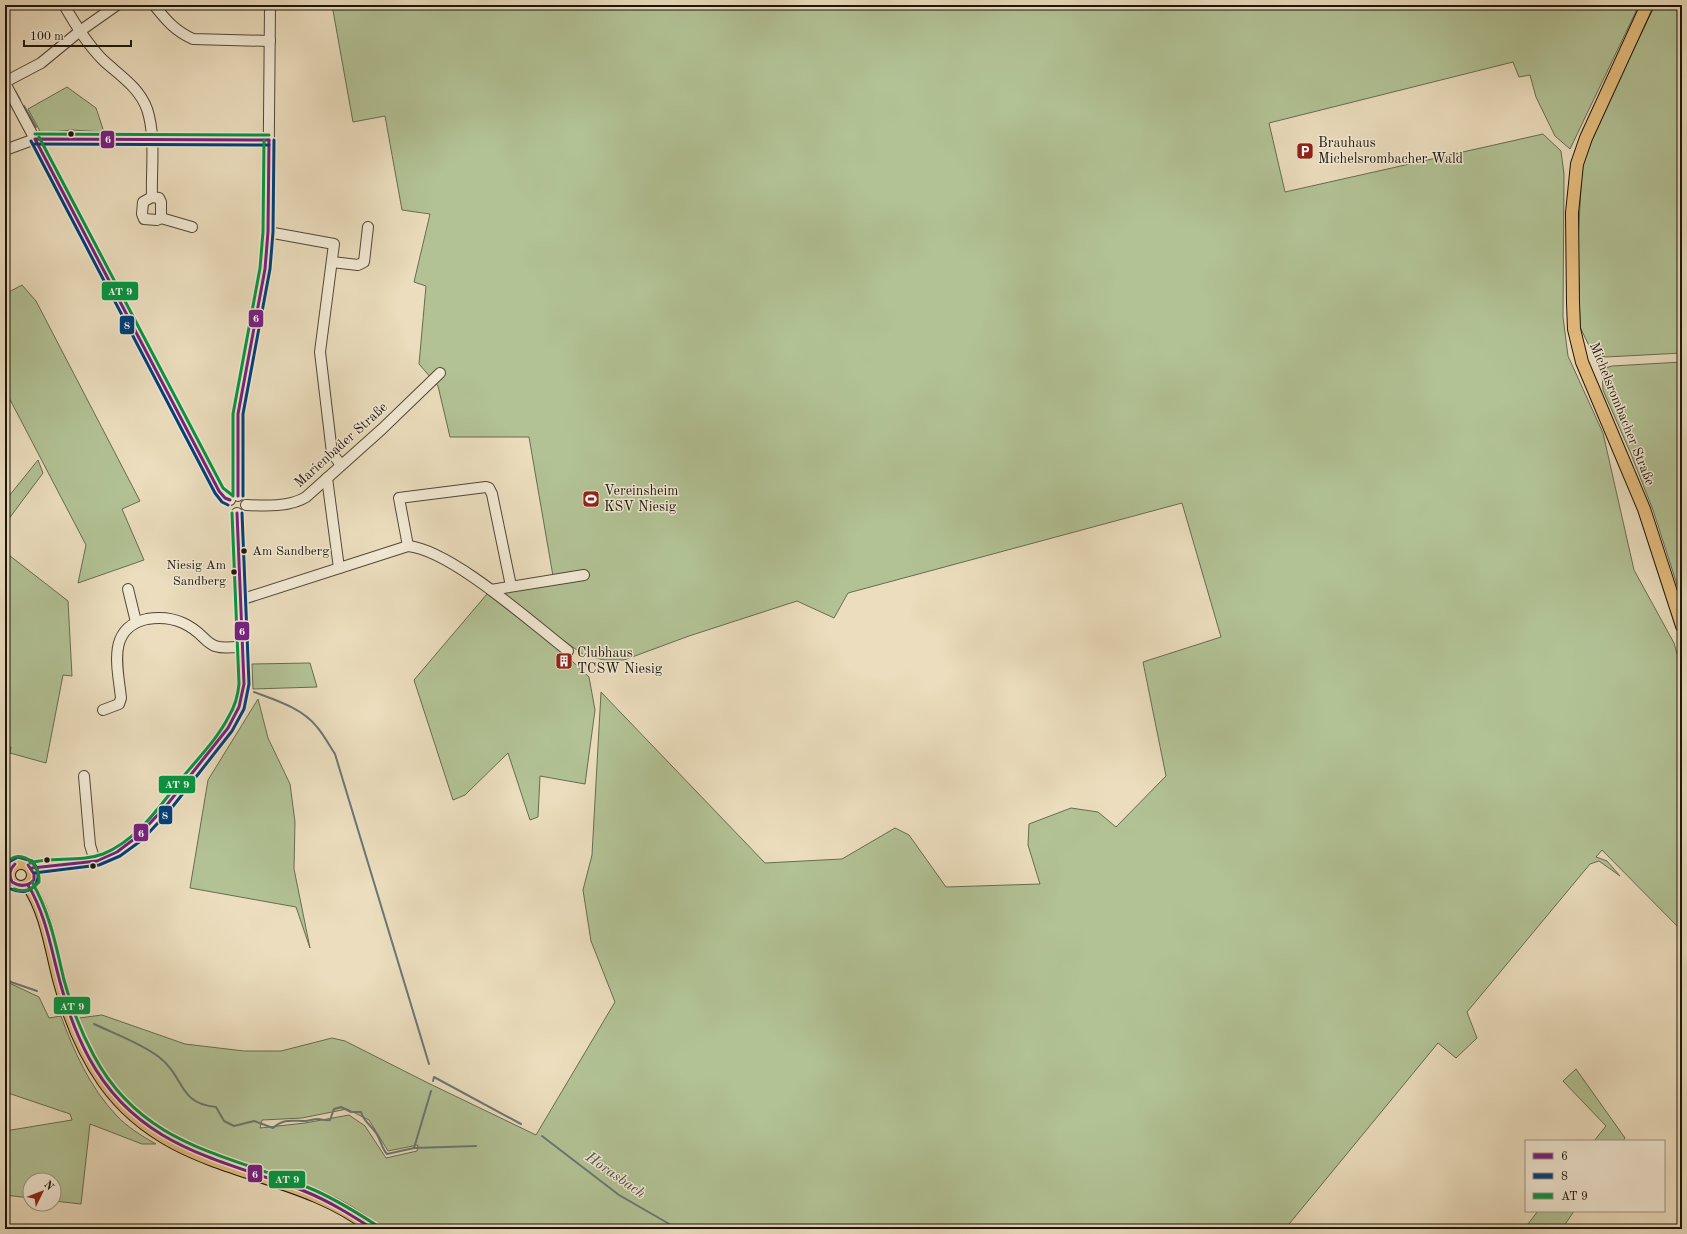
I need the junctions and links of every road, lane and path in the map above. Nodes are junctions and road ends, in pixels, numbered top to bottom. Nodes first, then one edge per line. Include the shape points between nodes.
1 (64, 5) edge
2 (117, 5) edge
3 (154, 5) edge
4 (270, 5) edge
5 (1647, 5) edge
6 (80, 31) junction
7 (270, 41) junction
8 (5, 82) edge
9 (35, 139) junction
10 (151, 139) junction
11 (269, 140) junction
12 (5, 150) edge
13 (152, 197) junction
14 (161, 218) junction
15 (192, 227) dead end
16 (368, 227) dead end
17 (268, 232) junction
18 (332, 262) junction
19 (440, 373) dead end
20 (341, 465) junction
21 (327, 478) junction
22 (234, 498) junction
23 (246, 505) junction
24 (238, 513) junction
25 (408, 546) junction
26 (339, 568) junction
27 (584, 575) dead end
28 (511, 586) junction
29 (128, 589) dead end
30 (490, 590) junction
31 (240, 600) junction
32 (136, 622) junction
33 (1682, 626) edge
34 (242, 646) junction
35 (568, 651) dead end
36 (103, 710) dead end
37 (84, 776) dead end
38 (95, 861) junction
39 (8, 863) edge
40 (32, 868) junction
41 (28, 885) junction
42 (373, 1229) edge

1 - 6 street
2 - 6 street
3 - 7 street via 176,31 193,39
4 - 7 street
5 - 33 main road, Michelsrombacher Straße via 1586,138 1577,164 1572,213 1572,303 1574,329 1582,362 1644,509
6 - 8 street via 42,63
6 - 10 street via 102,59 140,95 150,123
7 - 11 street
8 - 9 street
9 - 10 street
9 - 12 street
9 - 22 street via 219,491 225,498
10 - 11 street
10 - 13 street
11 - 17 street
13 - 14 street via 159,198 161,202
13 - 14 street via 143,202 144,219
14 - 15 street
16 - 18 street via 364,262 358,265
17 - 18 street via 334,244
17 - 22 street via 265,269 238,414
18 - 20 street via 320,352 332,453
19 - 20 street, Marienbader Straße
20 - 21 street, Marienbader Straße
21 - 23 street, Marienbader Straße via 298,501 264,506
21 - 26 street
22 - 23 street via 244,499
22 - 24 street via 228,505 230,510
23 - 24 street via 243,511
24 - 31 street
25 - 26 street
25 - 28 street via 399,498 489,488
25 - 30 street via 419,547 438,555
26 - 31 street
27 - 28 street
28 - 30 street
29 - 32 street
30 - 35 street
31 - 34 street
32 - 34 street via 153,618 173,619 184,623 218,648
32 - 36 street via 125,631 117,646 121,698 119,704
34 - 38 street via 244,692 240,708 228,728 146,829 114,854
37 - 38 street via 90,845
38 - 40 street
39 - 40 main road via 22,862
39 - 41 main road via 8,874 13,884 20,887
40 - 41 main road via 34,876
41 - 42 main road via 42,912 61,986 80,1040 104,1082 132,1114 155,1132 183,1148 220,1164 320,1197

